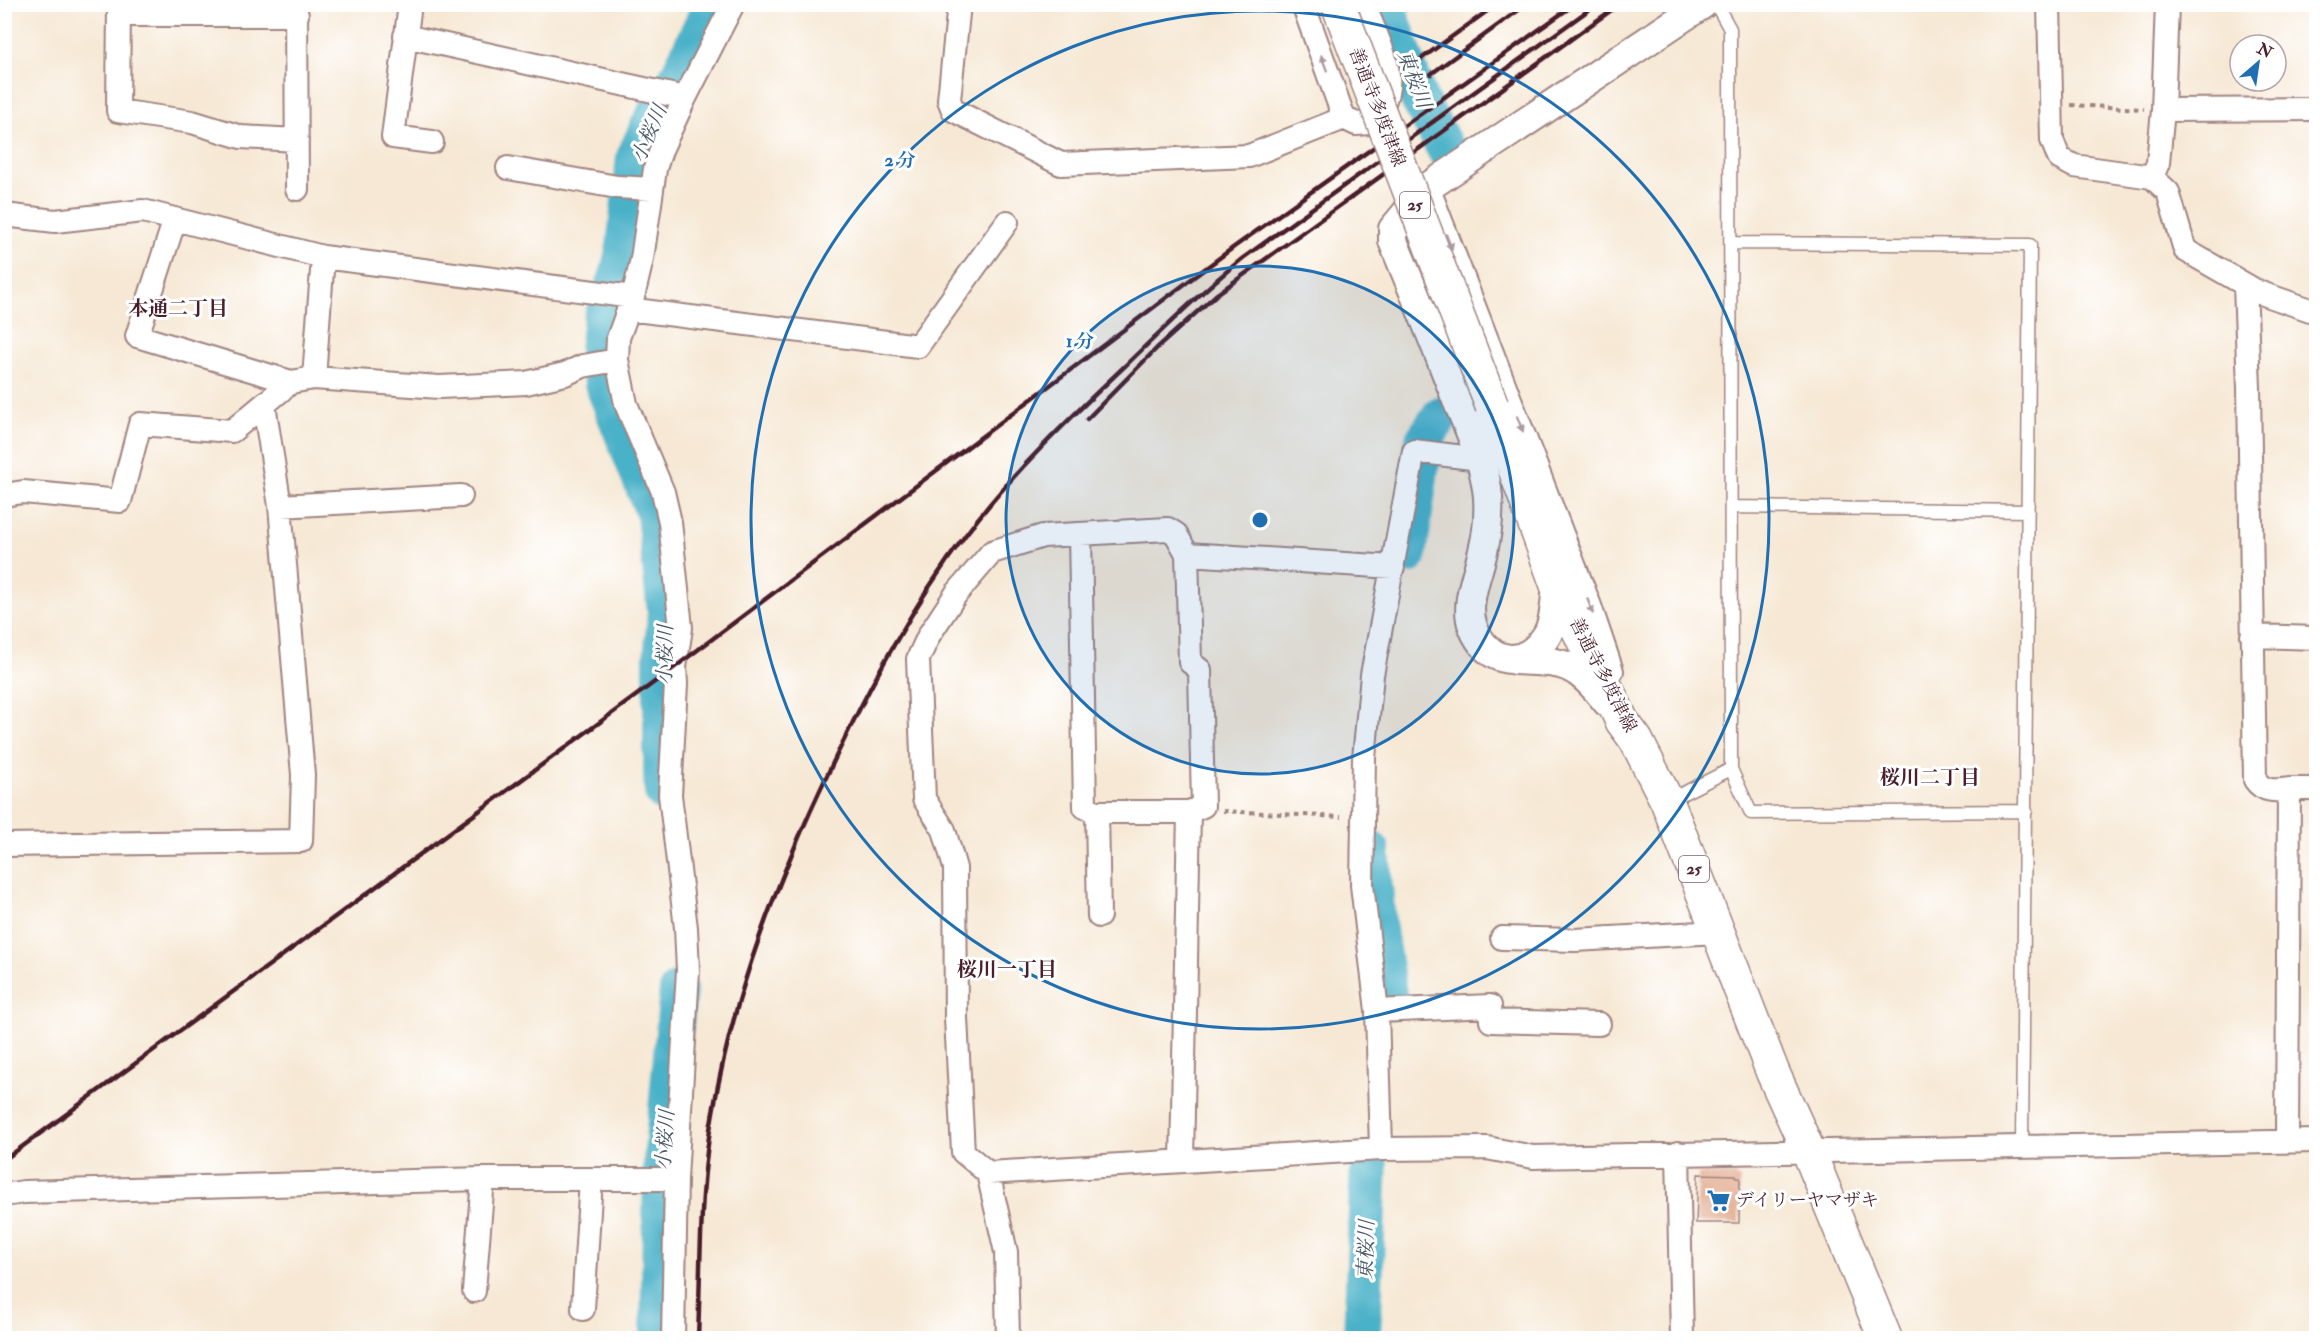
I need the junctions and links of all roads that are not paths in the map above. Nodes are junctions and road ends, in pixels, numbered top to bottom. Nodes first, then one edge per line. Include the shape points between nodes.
1 (410, 4) edge
2 (733, 4) edge
3 (959, 4) edge
4 (1303, 4) edge
5 (1338, 4) edge
6 (1364, 4) edge
7 (1703, 4) edge
8 (1716, 4) edge
9 (2049, 4) edge
10 (2167, 4) edge
11 (119, 10) edge
12 (297, 10) edge
13 (405, 36) junction
14 (674, 96) junction
15 (2316, 109) edge
16 (2163, 110) junction
17 (1344, 118) junction
18 (297, 140) junction
19 (432, 142) dead end
20 (507, 168) dead end
21 (2152, 177) junction
22 (1428, 187) junction
23 (647, 188) junction
24 (297, 189) dead end
25 (4, 215) edge
26 (175, 219) junction
27 (1007, 222) dead end
28 (1731, 243) junction
29 (323, 257) junction
30 (2245, 285) junction
31 (620, 298) junction
32 (2316, 312) edge
33 (605, 363) junction
34 (314, 378) junction
35 (291, 382) junction
36 (264, 405) junction
37 (1480, 459) junction
38 (4, 495) edge
39 (461, 496) dead end
40 (280, 506) junction
41 (1731, 507) junction
42 (2028, 512) junction
43 (1080, 534) junction
44 (1187, 554) junction
45 (1392, 567) junction
46 (1557, 585) junction
47 (2252, 636) junction
48 (2316, 639) edge
49 (1514, 660) junction
50 (1629, 731) junction
51 (1731, 769) junction
52 (2289, 789) junction
53 (2316, 789) edge
54 (1667, 801) junction
55 (1196, 809) junction
56 (2026, 811) junction
57 (1097, 812) junction
58 (4, 845) edge
59 (1099, 916) dead end
60 (1718, 932) junction
61 (1502, 938) dead end
62 (1377, 1011) junction
63 (1599, 1024) dead end
64 (2287, 1140) junction
65 (2316, 1141) edge
66 (2022, 1145) junction
67 (1381, 1149) junction
68 (1808, 1150) junction
69 (1678, 1153) junction
70 (1182, 1160) junction
71 (987, 1173) junction
72 (483, 1179) junction
73 (591, 1179) junction
74 (663, 1179) junction
75 (4, 1195) edge
76 (474, 1291) dead end
77 (583, 1309) dead end
78 (674, 1338) edge
79 (1008, 1338) edge
80 (1682, 1338) edge
81 (1883, 1338) edge

1 - 13 street
2 - 14 street
3 - 17 street via 950,100 953,110 1061,164 1249,156
17 -> 4 street
5 - 46 main road, 善通寺多度津線 / 25, bridge
6 - 17 street via 1386,65 1388,98 1370,123 1356,124
7 - 22 street
8 - 28 lane via 1730,29
9 - 21 street via 2052,140 2059,158 2074,166
10 - 16 street
11 - 12 street
11 - 18 street via 118,111 192,122 241,136
12 - 18 street
13 - 14 street
13 - 19 street via 393,137
14 - 23 street
15 - 16 street
16 - 21 street via 2158,163
18 - 24 street
20 - 23 street via 617,187
21 - 30 street via 2168,192 2185,250
22 - 37 street via 1393,229 1393,241
22 -> 50 street via 1590,606
23 - 31 street via 642,259
25 - 26 street via 55,221 143,211
26 - 29 street
26 - 35 street via 137,336
27 - 31 street via 918,346
28 - 41 lane
28 - 42 lane via 2030,245
29 - 31 street
29 - 34 street
30 - 32 street
30 - 47 street
31 - 33 street via 618,338
33 - 34 street via 526,383 439,387
33 - 74 street via 663,492 670,522 681,628 675,666 670,795 688,970
34 - 35 street
35 - 36 street
36 - 38 street via 232,431 140,424 120,501 23,492
36 - 40 street
37 - 45 street via 1414,451
37 - 49 street via 1488,497 1484,548 1471,598 1472,624 1480,641 1496,656
39 - 40 street
40 - 58 street via 303,775 301,841
41 - 42 lane
41 - 51 lane
42 - 56 lane
43 - 44 street via 1168,529 1176,534
43 - 57 street via 1086,807
43 - 71 street via 1043,537 992,552 956,594 918,659 924,799 944,830 955,868 956,1018 963,1152
44 - 45 street
44 - 55 street via 1190,662 1200,670
45 - 62 street via 1372,675 1364,758 1362,885
46 - 49 street via 1546,636 1533,652
46 - 50 main road, 善通寺多度津線 / 25
47 - 48 street
47 - 52 street via 2255,780 2267,789
49 - 50 street via 1573,667 1588,679
50 - 54 main road, 善通寺多度津線 / 25
51 - 54 lane
51 - 56 lane via 1751,813
52 - 53 street
52 - 64 street
54 - 60 main road, 善通寺多度津線 / 25
55 - 57 street
55 - 70 street
56 - 66 lane
57 - 59 street
60 - 61 street via 1575,940
60 - 68 main road, 善通寺多度津線 / 25
62 - 63 street via 1490,1006 1491,1021
62 - 67 street
64 - 65 street
64 - 66 street
66 - 68 street
67 - 69 street via 1487,1148 1533,1157
67 - 70 street
68 - 69 street
68 - 81 main road, 善通寺多度津線 / 25
69 - 80 street
70 - 71 street
71 - 79 street via 1006,1252
72 - 73 street
72 - 75 street
72 - 76 street
73 - 74 street
73 - 77 street
74 - 78 street

